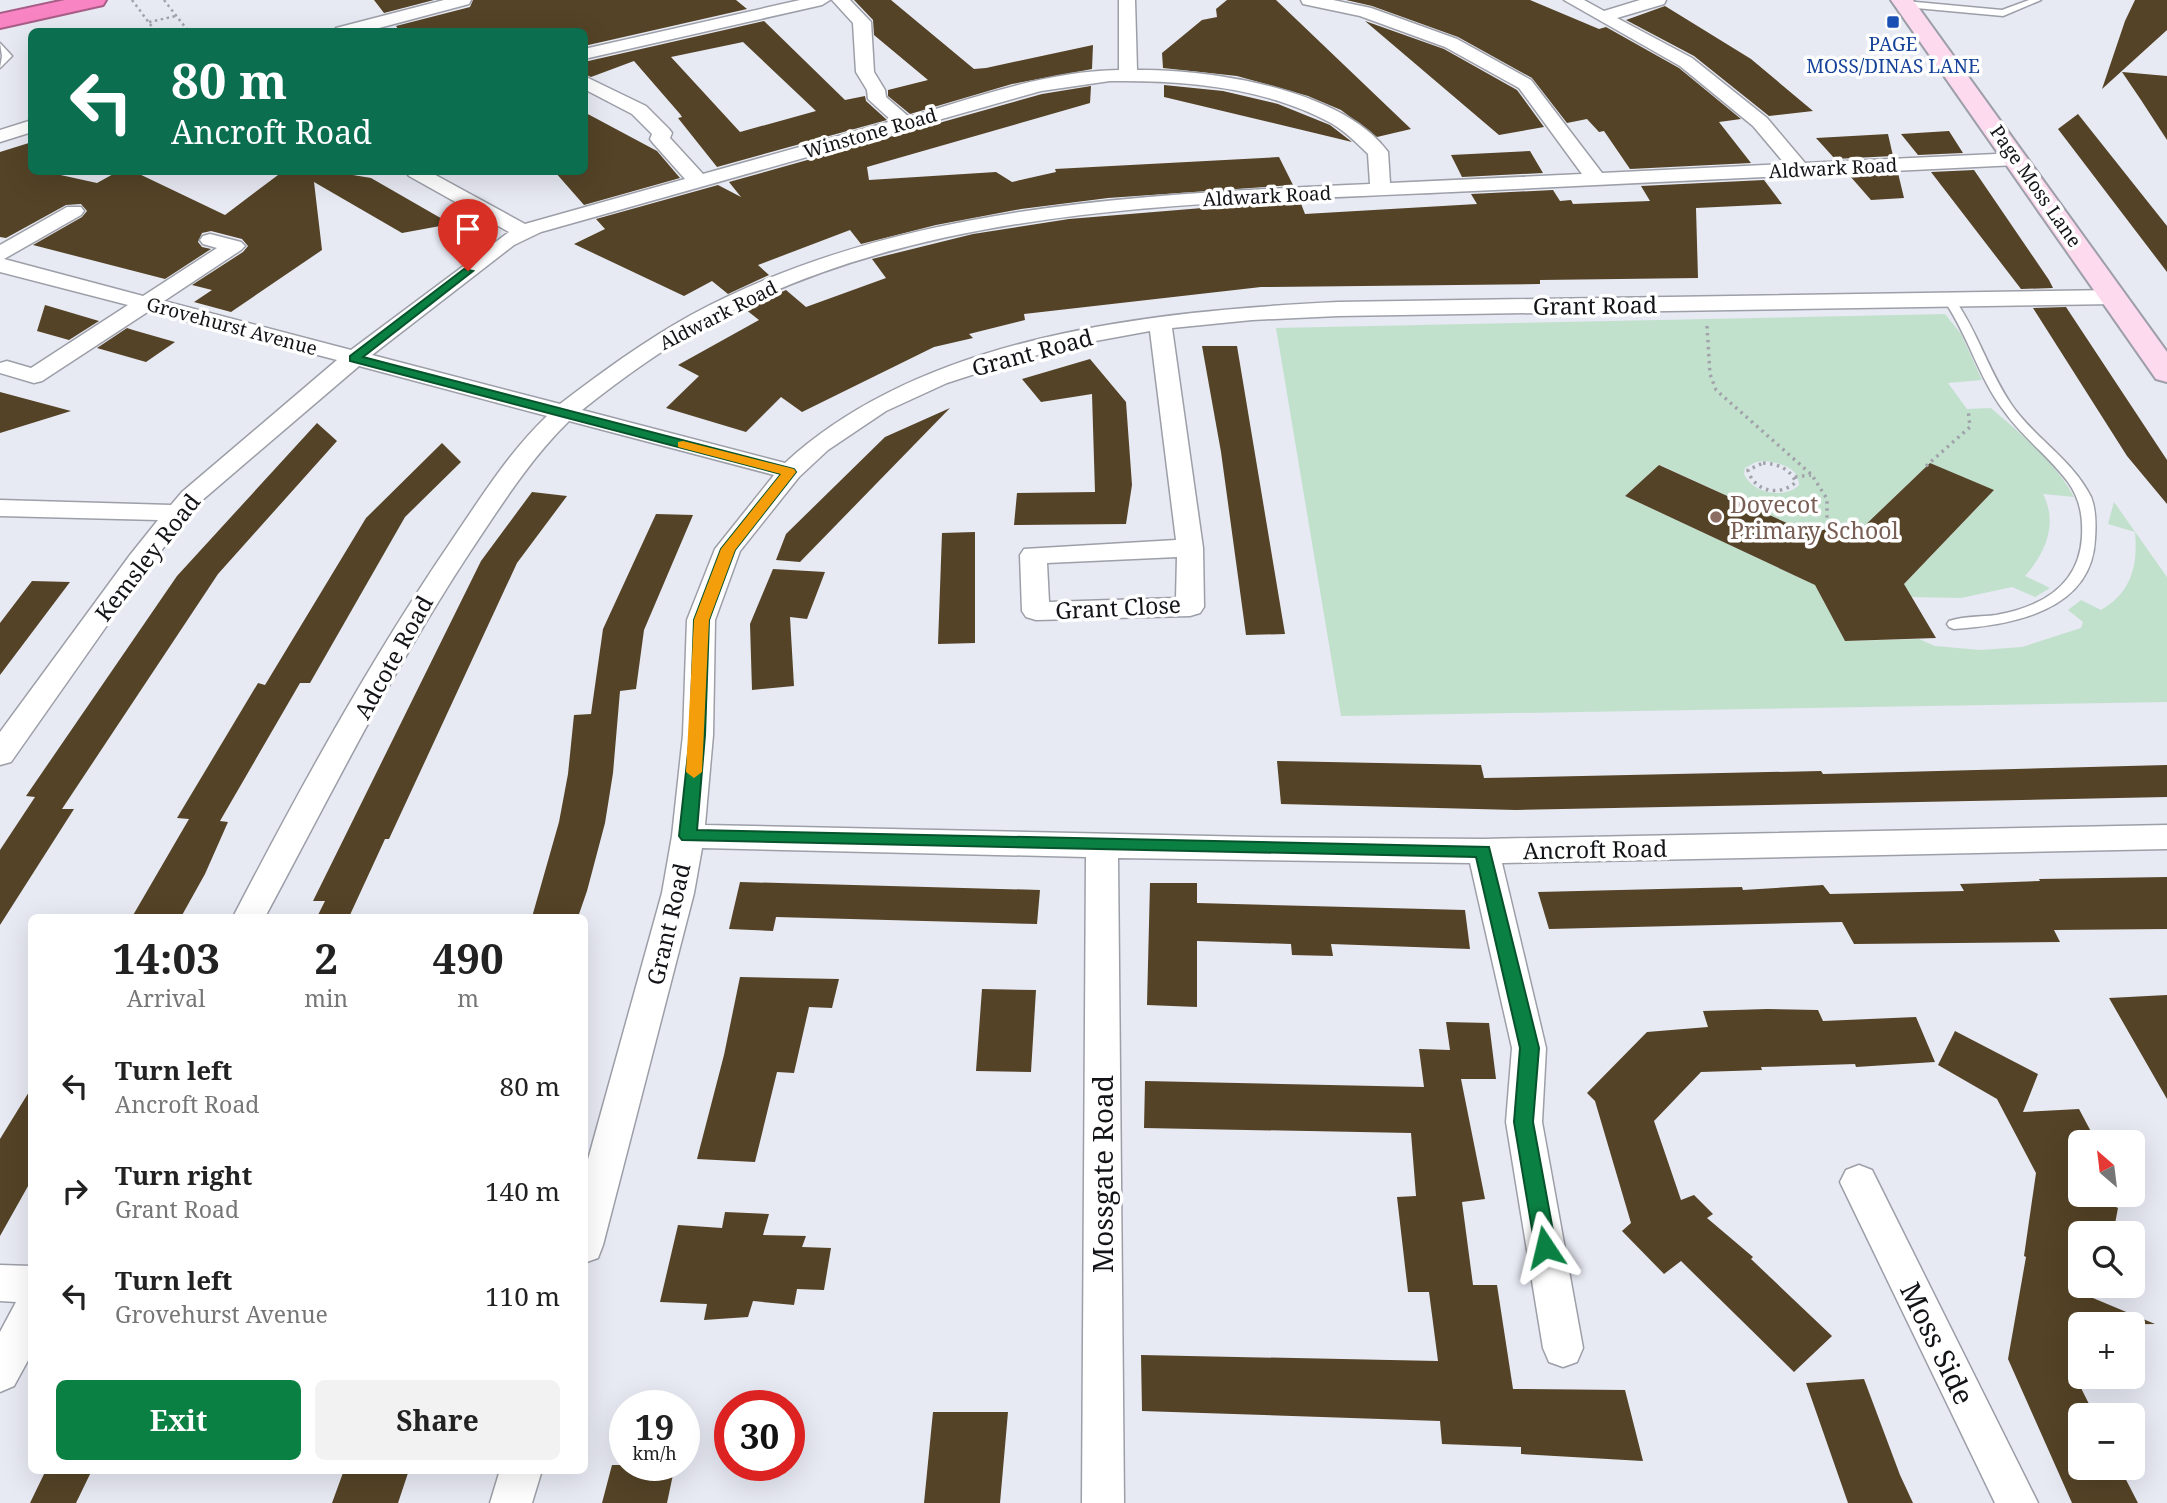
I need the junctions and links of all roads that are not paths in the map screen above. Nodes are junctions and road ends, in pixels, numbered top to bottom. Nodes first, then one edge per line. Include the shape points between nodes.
1 (95, 0) edge
2 (463, 0) edge
3 (822, 0) edge
4 (840, 0) edge
5 (1127, 0) edge
6 (1309, 0) edge
7 (1572, 0) edge
8 (1658, 0) edge
9 (2037, 0) edge
10 (1903, 2) edge
11 (1605, 16) junction
12 (0, 21) edge
13 (357, 28) edge
14 (0, 46) edge
15 (588, 53) edge
16 (0, 65) edge
17 (1128, 73) junction
18 (588, 83) edge
19 (905, 123) junction
20 (28, 127) edge
21 (0, 136) edge
22 (2017, 159) junction
23 (1800, 170) junction
24 (421, 175) edge
25 (1597, 180) junction
26 (698, 181) junction
27 (1380, 190) junction
28 (74, 211) dead end
29 (524, 232) junction
30 (210, 240) dead end
31 (0, 254) edge
32 (0, 265) edge
33 (2115, 298) junction
34 (1949, 299) junction
35 (147, 304) junction
36 (1160, 323) junction
37 (354, 358) junction
38 (7, 368) dead end
39 (2167, 373) edge
40 (563, 414) junction
41 (789, 472) junction
42 (0, 508) edge
43 (176, 513) junction
44 (1190, 548) junction
45 (1954, 624) dead end
46 (0, 754) edge
47 (688, 836) junction
48 (2167, 836) edge
49 (1102, 845) junction
50 (1483, 851) junction
51 (251, 914) edge
52 (1859, 1182) dead end
53 (588, 1230) edge
54 (0, 1283) edge
55 (28, 1284) edge
56 (28, 1320) edge
57 (1563, 1348) dead end
58 (0, 1372) edge
59 (520, 1474) edge
60 (512, 1503) edge
61 (1103, 1503) edge
62 (2017, 1503) edge

1 - 12 highway
2 - 13 street
3 - 15 street
4 - 19 street via 862,22 865,72 877,99
5 - 17 street
6 - 25 street via 1365,12 1451,43 1525,84
7 - 11 street
8 - 11 street
9 - 10 lane via 2003,13
10 - 22 street, Page Moss Lane
11 - 23 street via 1686,62 1760,122
14 - 16 lane via 7,56
17 - 19 street, Winstone Road via 1054,82
17 - 27 street, Winstone Road via 1277,95 1339,119 1378,152
18 - 26 street via 639,110
19 - 26 street, Winstone Road
20 - 21 street
22 - 23 street, Aldwark Road
22 - 33 street, Page Moss Lane
23 - 25 street, Aldwark Road
24 - 29 street
25 - 27 street, Aldwark Road
26 - 29 street, Winstone Road
27 - 40 street, Aldwark Road via 1083,208 911,239 812,270 711,315 632,361
28 - 31 street
29 - 37 street, Winstone Road
30 - 35 street via 234,246
32 - 35 street, Grovehurst Avenue
33 - 34 street, Grant Road
33 - 39 street, Page Moss Lane
34 - 36 street, Grant Road via 1338,309
34 - 45 lane via 1969,328 2006,406 2071,475 2085,498 2090,541 2084,569 2042,607 1988,623
35 - 37 street, Grovehurst Avenue
35 - 38 street via 34,376
36 - 41 street, Grant Road via 1052,343 939,378 849,423
36 - 44 street, Grant Close
37 - 40 street, Grovehurst Avenue
37 - 43 street, Kemsley Road via 212,477
40 - 41 street, Grovehurst Avenue
40 - 51 street, Adcote Road via 514,470 428,594
41 - 47 street, Grant Road via 728,549 701,620 698,735
42 - 43 street
43 - 46 street, Kemsley Road
44 - 44 street, Grant Close via 1190,607 1036,611 1033,555
47 - 49 street, Ancroft Road
47 - 53 street, Grant Road via 666,941
48 - 50 street, Ancroft Road
49 - 50 street, Ancroft Road
49 - 61 street, Mossgate Road
50 - 57 street via 1529,1048 1524,1122
52 - 62 street, Moss Side
54 - 55 street
56 - 58 street
59 - 60 street

